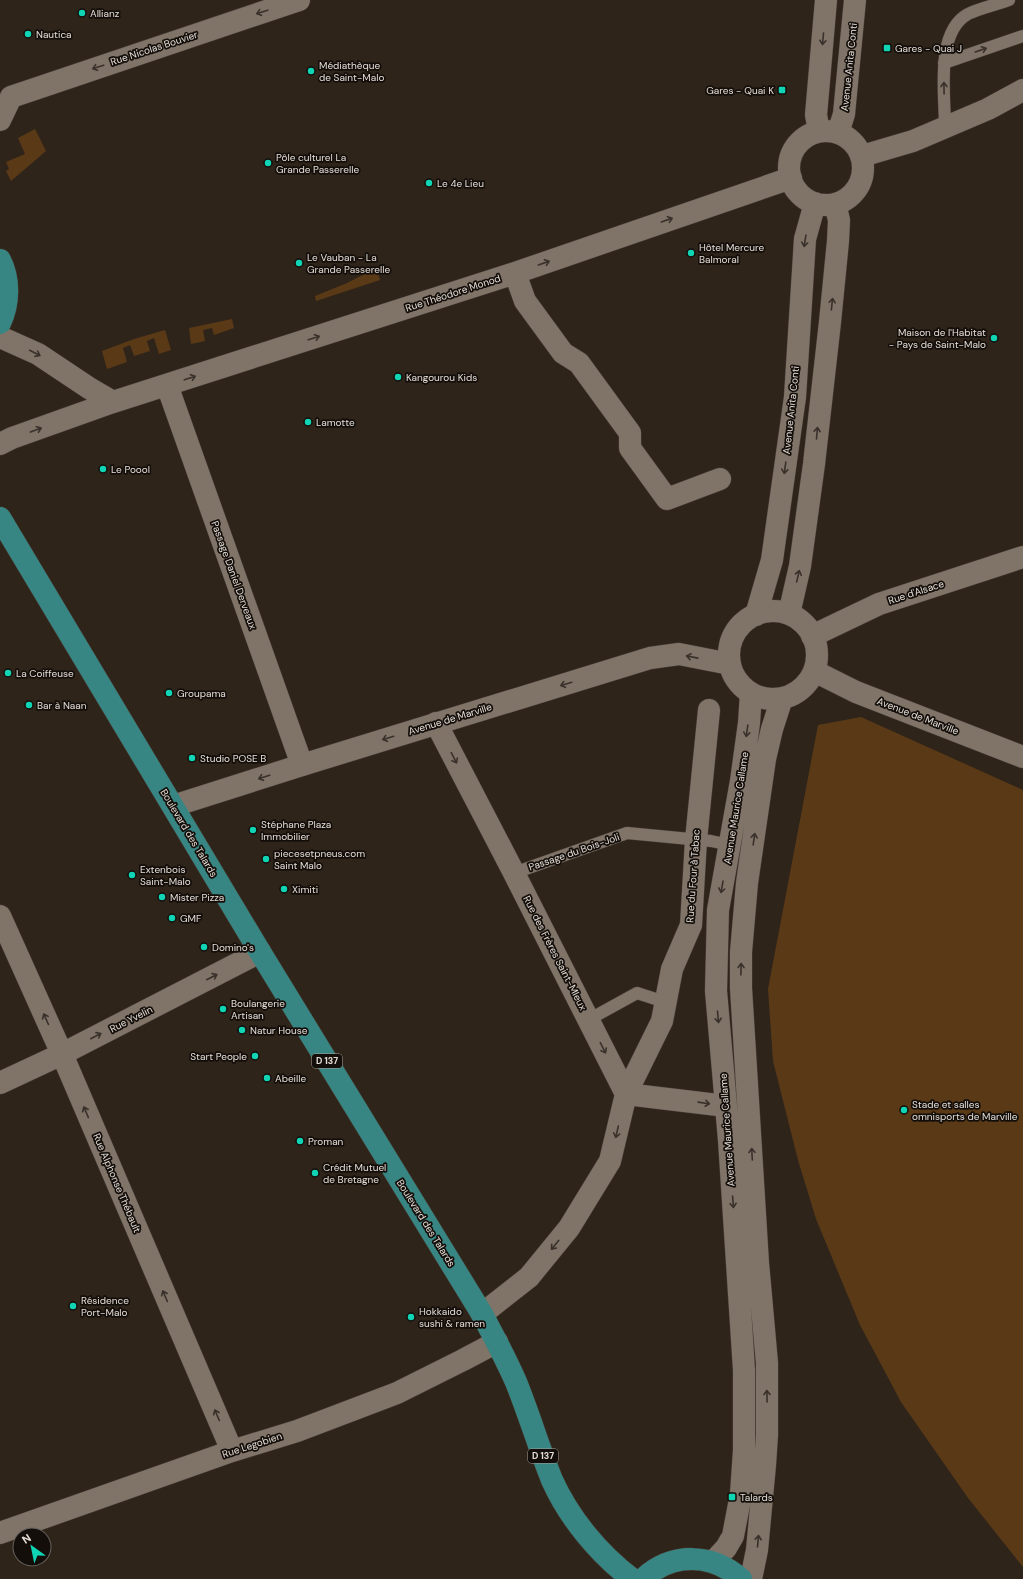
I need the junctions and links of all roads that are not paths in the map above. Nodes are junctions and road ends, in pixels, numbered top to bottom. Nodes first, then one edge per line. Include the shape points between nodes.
1 (298, 0) edge
2 (826, 0) edge
3 (855, 0) edge
4 (1009, 0) edge
5 (1023, 36) edge
6 (944, 63) junction
7 (1023, 90) edge
8 (5, 98) edge
9 (0, 120) edge
10 (945, 127) junction
11 (829, 132) junction
12 (862, 156) junction
13 (791, 178) junction
14 (825, 203) junction
15 (0, 260) edge
16 (515, 273) junction
17 (0, 323) edge
18 (0, 337) edge
19 (167, 385) junction
20 (113, 402) junction
21 (0, 444) edge
22 (720, 479) dead end
23 (0, 518) edge
24 (1023, 557) edge
25 (789, 614) junction
26 (756, 615) junction
27 (812, 636) junction
28 (730, 664) junction
29 (814, 671) junction
30 (750, 693) junction
31 (782, 698) junction
32 (709, 710) dead end
33 (436, 723) junction
34 (1023, 757) edge
35 (302, 765) junction
36 (173, 806) junction
37 (696, 840) junction
38 (730, 845) junction
39 (514, 873) junction
40 (0, 916) edge
41 (260, 952) junction
42 (665, 1002) junction
43 (588, 1020) junction
44 (62, 1054) junction
45 (0, 1083) edge
46 (626, 1094) junction
47 (726, 1106) junction
48 (482, 1314) junction
49 (497, 1342) junction
50 (232, 1451) junction
51 (0, 1533) edge
52 (713, 1562) junction
53 (632, 1579) edge
54 (643, 1579) edge
55 (741, 1579) edge
56 (751, 1579) edge

1 -> 8 street, Rue Nicolas Bouvier
2 -> 11 street via 816,115
3 - 11 street, Avenue Anita Conti via 844,114
4 - 6 lane via 968,14 955,24 949,36
6 -> 5 lane
10 -> 6 lane
7 - 10 street via 988,109
8 - 9 street, Rue Nicolas Bouvier
10 - 12 street via 913,141
11 - 12 street via 848,138
11 - 13 street via 808,136 798,143 789,166
12 - 14 street via 861,180 855,191 846,199
13 - 14 street via 796,189 805,198
16 -> 13 street, Rue Théodore Monod
25 -> 14 street via 800,566 814,464 838,241 839,220
14 -> 26 street, Avenue Anita Conti via 805,239 794,397 772,560
15 - 17 main road via 8,290
19 -> 16 street, Rue Théodore Monod
16 - 22 street via 525,300 563,353 579,363 630,433 630,448 667,499
18 -> 20 street via 38,354
19 - 20 street, Rue Théodore Monod
19 - 35 street, Passage Daniel Derveaux
21 -> 20 street, Rue Théodore Monod
23 - 36 main road, Boulevard des Talards / D 137
24 - 27 street, Rue d'Alsace via 879,604
25 - 26 street via 775,611
25 - 27 street via 807,627
26 - 28 street via 743,623 734,635 730,649
27 - 29 street via 817,659
28 - 30 street via 734,675
28 -> 33 street, Avenue de Marville via 679,654 650,658
29 - 31 street via 805,687
29 - 34 street, Avenue de Marville via 856,692
30 - 31 street via 765,698
30 -> 38 street, Avenue Maurice Callame via 749,723
56 -> 31 street, Avenue Maurice Callame via 757,1550 768,1434 767,1363 758,1263 741,952 747,883 765,759
32 - 37 street, Rue du Four à Tabac
33 -> 35 street, Avenue de Marville
33 -> 39 street, Rue des Frères Saint-Mleux
35 -> 36 street, Avenue de Marville
36 - 41 main road, Boulevard des Talards / D 137
37 - 38 lane, Passage du Bois-Joli
37 - 39 lane, Passage du Bois-Joli via 627,834
37 - 42 street, Rue du Four à Tabac via 691,924 672,969
38 -> 47 street, Avenue Maurice Callame via 718,910 716,990
39 - 43 street, Rue des Frères Saint-Mleux
44 -> 40 street, Rue Alphonse Thébault
44 -> 41 street, Rue Yvelin
41 - 48 main road, Boulevard des Talards / D 137
42 - 43 lane via 637,993
42 - 46 street, Rue du Four à Tabac via 662,1022
43 -> 46 street, Rue des Frères Saint-Mleux
44 - 45 street, Rue Yvelin
50 -> 44 street, Rue Alphonse Thébault
46 -> 47 street
46 -> 48 street, Rue du Four à Tabac via 610,1161 569,1228 529,1277
47 -> 52 street, Avenue Maurice Callame via 744,1370 744,1450 741,1494 732,1536 726,1548
48 - 49 main road, Boulevard des Talards / D 137
49 - 50 street, Rue Legobien via 397,1393 297,1431
49 - 53 main road, Boulevard des Talards / D 137 via 516,1383 553,1481 565,1503 582,1529 609,1560
50 - 51 street, Rue Legobien
52 - 54 main road via 683,1560 666,1564
52 - 55 main road

